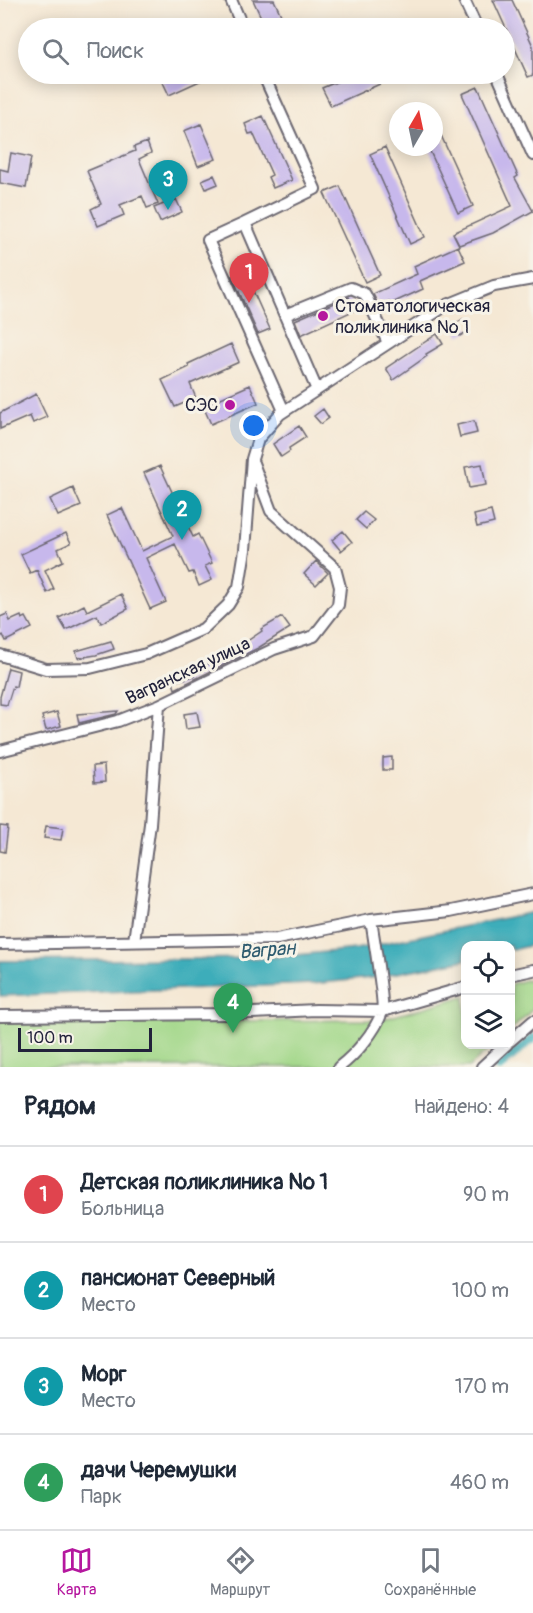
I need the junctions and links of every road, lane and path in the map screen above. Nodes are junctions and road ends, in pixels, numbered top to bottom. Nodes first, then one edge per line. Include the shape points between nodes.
1 (231, 0) edge
2 (464, 0) edge
3 (239, 18) edge
4 (472, 18) edge
5 (268, 84) edge
6 (501, 84) edge
7 (533, 155) edge
8 (245, 223) junction
9 (533, 279) edge
10 (285, 315) junction
11 (388, 343) junction
12 (317, 390) junction
13 (284, 411) junction
14 (252, 459) junction
15 (1, 658) edge
16 (159, 705) junction
17 (0, 751) edge
18 (533, 894) edge
19 (372, 925) junction
20 (134, 941) junction
21 (0, 944) edge
22 (533, 970) edge
23 (515, 974) edge
24 (461, 988) edge
25 (383, 1008) junction
26 (0, 1016) edge
27 (533, 1021) edge
28 (515, 1037) edge
29 (502, 1049) edge
30 (339, 1067) edge
31 (482, 1067) edge

1 - 3 street
2 - 4 street
5 - 8 street via 315,189
6 - 7 street
8 - 10 street
8 - 13 street via 208,240
9 - 11 street via 494,286 445,306
10 - 11 street via 351,288 365,294
10 - 12 street
11 - 12 street
12 - 13 street
13 - 14 street via 258,439
14 - 15 street via 239,587 228,605 203,628 146,654 90,669 46,669
14 - 16 street, Вагранская улица via 272,511 335,568 340,587 338,605 314,636 274,649
16 - 17 street, Вагранская улица via 118,721
16 - 20 street via 150,824
18 - 19 street
19 - 20 street via 277,939
19 - 25 street
20 - 21 street
22 - 23 street
24 - 25 street
25 - 26 street
25 - 30 street via 366,1040
27 - 28 street
29 - 31 street

